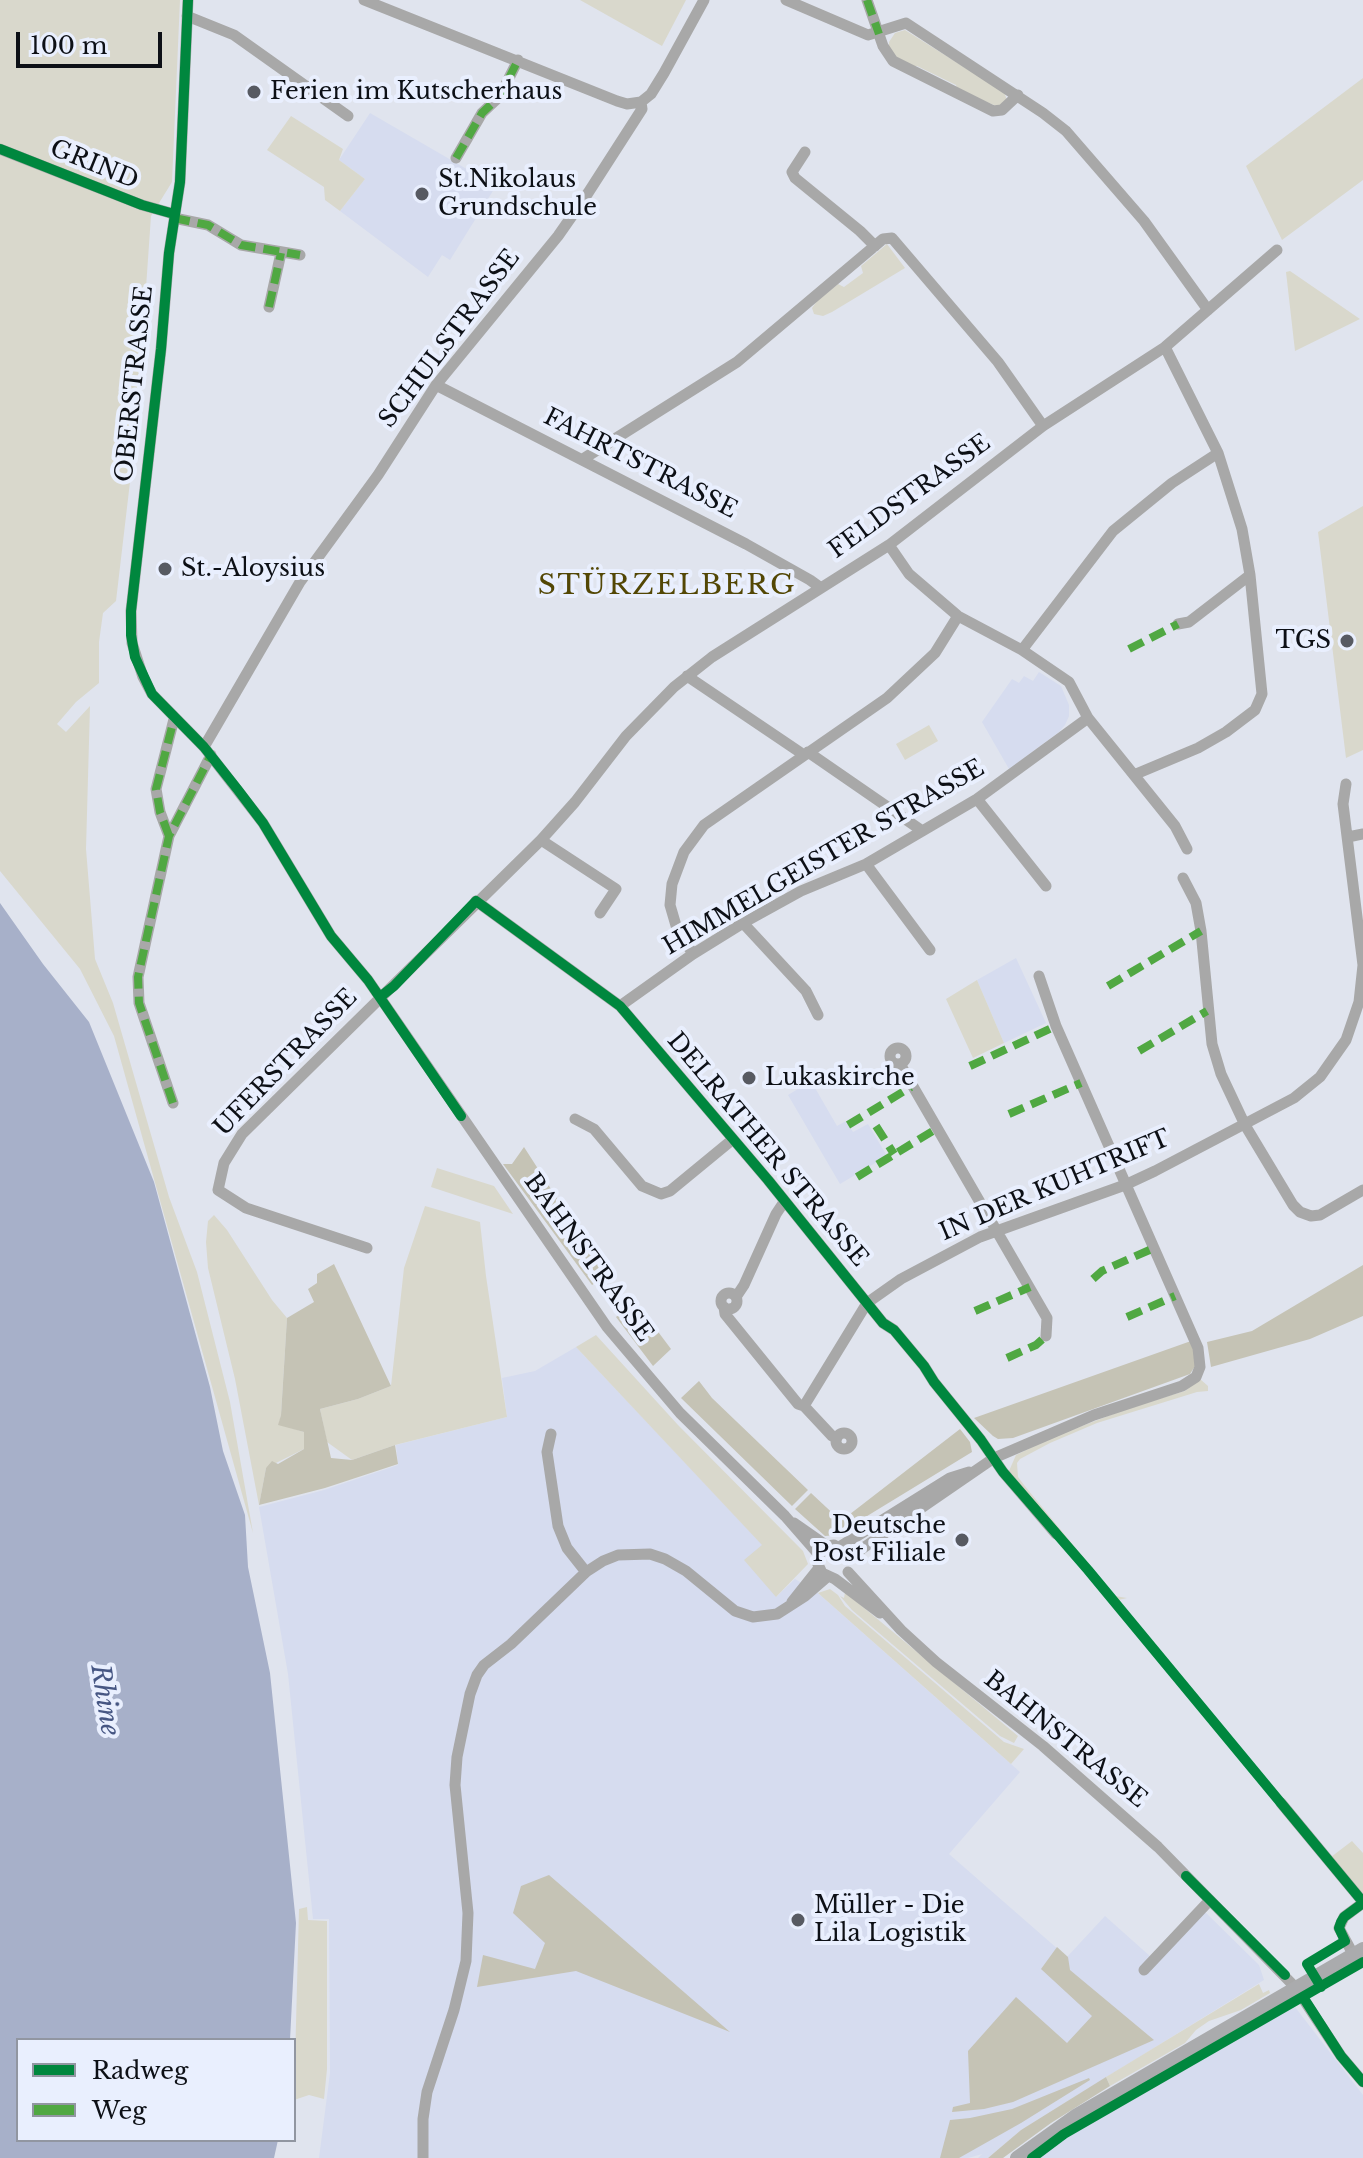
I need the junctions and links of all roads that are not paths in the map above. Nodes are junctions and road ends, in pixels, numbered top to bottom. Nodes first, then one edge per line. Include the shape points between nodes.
1 (188, 0) edge
2 (364, 0) edge
3 (704, 0) edge
4 (786, 0) edge
5 (867, 0) edge
6 (382, 3) edge
7 (187, 16) junction
8 (879, 34) junction
9 (518, 60) junction
10 (1018, 95) junction
11 (641, 102) junction
12 (348, 116) dead end
13 (0, 149) edge
14 (805, 152) dead end
15 (456, 158) dead end
16 (174, 216) junction
17 (875, 246) junction
18 (1277, 250) dead end
19 (281, 253) junction
20 (300, 255) dead end
21 (269, 307) dead end
22 (1208, 310) junction
23 (1165, 347) junction
24 (436, 385) junction
25 (1043, 426) junction
26 (1218, 453) junction
27 (583, 459) junction
28 (889, 545) junction
29 (1250, 575) junction
30 (821, 588) junction
31 (958, 616) junction
32 (1178, 624) dead end
33 (1022, 650) junction
34 (687, 676) junction
35 (1088, 718) junction
36 (174, 719) junction
37 (207, 751) junction
38 (806, 754) junction
39 (1136, 774) junction
40 (1346, 784) dead end
41 (977, 799) junction
42 (921, 830) junction
43 (1363, 834) edge
44 (169, 836) junction
45 (1348, 837) junction
46 (541, 840) junction
47 (1187, 849) dead end
48 (866, 864) junction
49 (1183, 878) dead end
50 (1046, 886) dead end
51 (476, 901) junction
52 (600, 913) dead end
53 (743, 923) junction
54 (930, 950) dead end
55 (693, 954) junction
56 (1039, 976) dead end
57 (380, 997) junction
58 (620, 1006) junction
59 (818, 1015) dead end
60 (900, 1064) dead end
61 (173, 1103) dead end
62 (575, 1119) dead end
63 (1245, 1125) junction
64 (732, 1140) junction
65 (1125, 1185) junction
66 (1363, 1190) edge
67 (784, 1202) junction
68 (997, 1232) junction
69 (367, 1248) dead end
70 (867, 1303) junction
71 (1046, 1336) dead end
72 (804, 1406) junction
73 (551, 1434) dead end
74 (837, 1438) dead end
75 (994, 1458) junction
76 (978, 1469) junction
77 (1056, 1534) dead end
78 (841, 1546) junction
79 (823, 1551) junction
80 (850, 1557) junction
81 (586, 1572) junction
82 (848, 1572) junction
83 (827, 1575) junction
84 (889, 1617) junction
85 (1281, 1803) dead end
86 (1210, 1900) junction
87 (1363, 1902) edge
88 (1358, 1952) edge
89 (1144, 1970) dead end
90 (1296, 1988) junction
91 (1363, 2082) edge
92 (423, 2158) edge
93 (1017, 2158) edge

1 - 7 street, OBERSTRASSE
2 - 6 street
3 - 11 street, SCHULSTRASSE via 658,84
4 - 8 street via 868,35
5 - 8 street
6 - 9 street
7 - 12 street via 234,35
7 - 16 street, OBERSTRASSE
8 - 10 street via 906,23
8 - 10 street via 893,61 993,111 1002,110
9 - 11 street via 627,104
9 - 15 street via 500,96 482,113
10 - 22 street via 1066,131 1097,166
11 - 24 street, SCHULSTRASSE via 642,109 558,236
13 - 16 street, GRIND
14 - 17 street via 792,172 795,178
16 - 19 street, GRIND via 208,225 241,245
16 - 36 street, OBERSTRASSE via 130,628 143,677
17 - 25 street via 883,239 897,241 998,362
17 - 27 street via 737,362
18 - 22 street, FELDSTRASSE
19 - 20 street, GRIND
19 - 21 street
22 - 23 street, FELDSTRASSE
23 - 25 street, FELDSTRASSE
23 - 26 street
24 - 27 street, FAHRTSTRASSE
24 - 37 street, SCHULSTRASSE via 300,582
25 - 28 street, FELDSTRASSE
26 - 29 street
26 - 33 street via 1113,531
27 - 30 street, FAHRTSTRASSE
28 - 30 street, FELDSTRASSE
28 - 31 street via 909,574
29 - 32 street via 1189,622
29 - 39 street via 1260,702 1198,748
30 - 34 street, FELDSTRASSE
31 - 33 street
31 - 38 street via 913,676
33 - 35 street via 1069,682
34 - 38 street
34 - 46 street, FELDSTRASSE via 645,716
35 - 39 street
35 - 41 street, HIMMELGEISTER STRASSE
36 - 37 street, OBERSTRASSE
36 - 44 street via 156,789
37 - 44 street, SCHULSTRASSE
37 - 57 street, BAHNSTRASSE via 263,823 331,936
38 - 42 street
38 - 55 street via 704,825 684,852 670,905
39 - 47 street
40 - 45 street, IN DER KUHTRIFT
41 - 42 street, HIMMELGEISTER STRASSE
41 - 50 street
42 - 48 street, HIMMELGEISTER STRASSE
43 - 45 street
44 - 61 street via 137,989
45 - 63 street, IN DER KUHTRIFT via 1363,965 1359,1002 1346,1040 1320,1077
46 - 51 street, FELDSTRASSE
46 - 52 street via 616,889
48 - 53 street, HIMMELGEISTER STRASSE
48 - 54 street
49 - 63 street via 1199,917 1212,1044
51 - 57 street, FELDSTRASSE
51 - 58 street, DELRATHER STRASSE
53 - 55 street, HIMMELGEISTER STRASSE
53 - 59 street via 806,991
55 - 58 street, HIMMELGEISTER STRASSE
56 - 65 street
57 - 69 street, UFERSTRASSE via 242,1134 224,1163 218,1190 246,1208
57 - 79 street, BAHNSTRASSE via 607,1327 680,1413 789,1521 807,1530
58 - 64 street, DELRATHER STRASSE
60 - 68 street
62 - 64 street via 594,1129 642,1186 661,1194
63 - 65 street, IN DER KUHTRIFT
63 - 66 street via 1300,1212 1320,1215
64 - 67 street, DELRATHER STRASSE
65 - 68 street, IN DER KUHTRIFT
65 - 75 street via 1198,1348 1200,1367 1189,1383 1094,1415
67 - 70 street, DELRATHER STRASSE
67 - 72 street via 734,1307 724,1307
68 - 70 street, IN DER KUHTRIFT via 901,1279
68 - 71 street via 1047,1318
70 - 72 street
70 - 75 street, DELRATHER STRASSE via 924,1366
72 - 74 street
73 - 81 street via 547,1452 558,1526
75 - 76 street
75 - 77 street, DELRATHER STRASSE
76 - 78 street via 950,1478
76 - 80 street
78 - 79 street
78 - 80 street
79 - 83 street
80 - 82 street
81 - 83 street via 618,1555 650,1554 686,1571 729,1607 753,1617 771,1616
81 - 92 street via 484,1665 470,1694 455,1785 468,1913 466,1961 427,2092
82 - 83 street
82 - 84 street, BAHNSTRASSE
83 - 84 street, BAHNSTRASSE
84 - 86 street, BAHNSTRASSE via 975,1695 1100,1795
85 - 87 street
86 - 89 street
86 - 90 street, BAHNSTRASSE
87 - 88 street via 1339,1928
88 - 90 main road
90 - 91 street, BAHNSTRASSE
90 - 93 main road via 1077,2115

